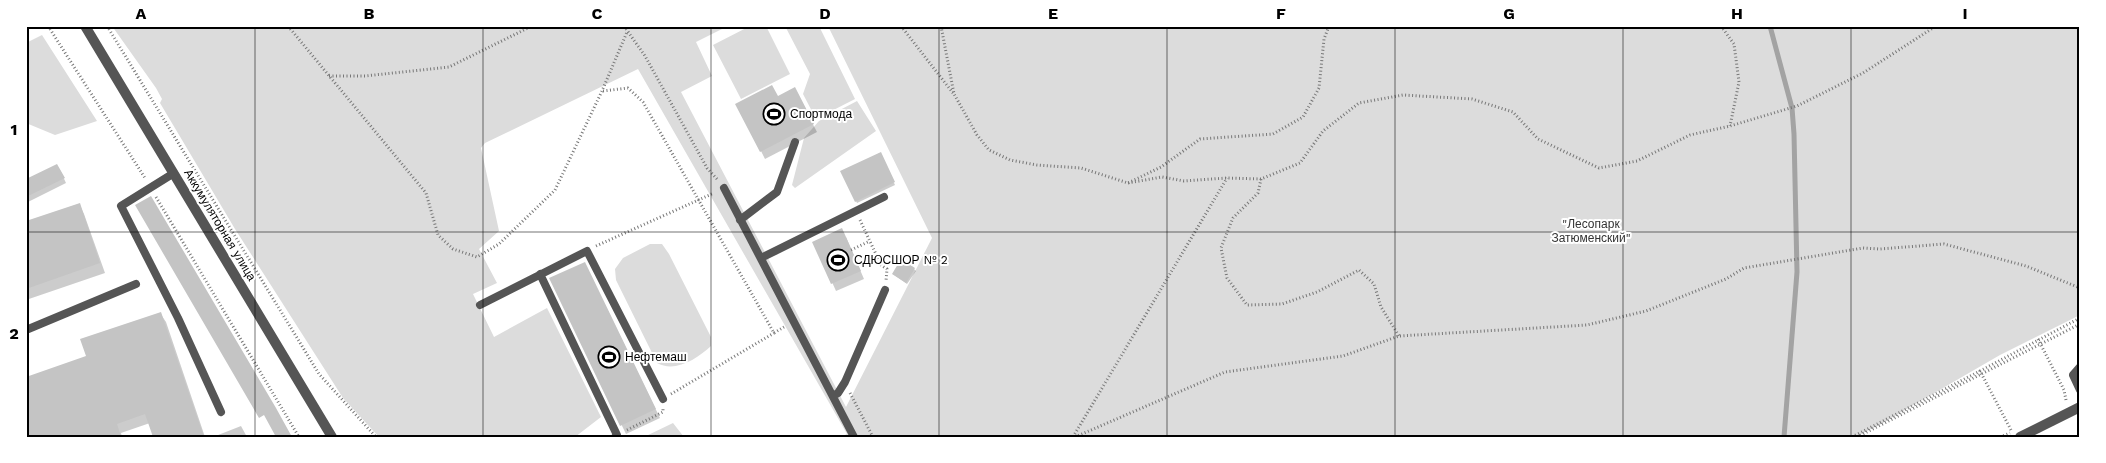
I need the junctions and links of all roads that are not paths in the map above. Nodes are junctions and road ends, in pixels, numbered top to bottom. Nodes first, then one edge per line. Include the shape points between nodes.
1 (85, 26) edge
2 (794, 142) dead end
3 (174, 173) junction
4 (724, 188) road end
5 (884, 197) dead end
6 (740, 220) junction
7 (761, 258) junction
8 (540, 274) junction
9 (136, 284) dead end
10 (885, 290) road end
11 (480, 305) dead end
12 (26, 330) edge
13 (2080, 367) edge
14 (2080, 390) edge
15 (832, 396) junction
16 (663, 398) road end
17 (2080, 407) edge
18 (221, 412) dead end
19 (2018, 432) edge
20 (2036, 433) edge
21 (616, 436) edge
22 (332, 437) edge
23 (854, 437) edge

1 - 3 street, Аккумуляторная улица
2 - 6 lane via 777,192
3 - 18 lane via 121,206
3 - 22 street, Аккумуляторная улица
4 - 6 lane
5 - 7 lane
6 - 7 lane
7 - 15 lane
8 - 11 lane
8 - 16 lane via 587,251
8 - 21 lane
9 - 12 lane
10 - 15 lane via 845,382
13 - 14 lane via 2073,375
15 - 23 lane
17 - 20 street
19 - 20 street

